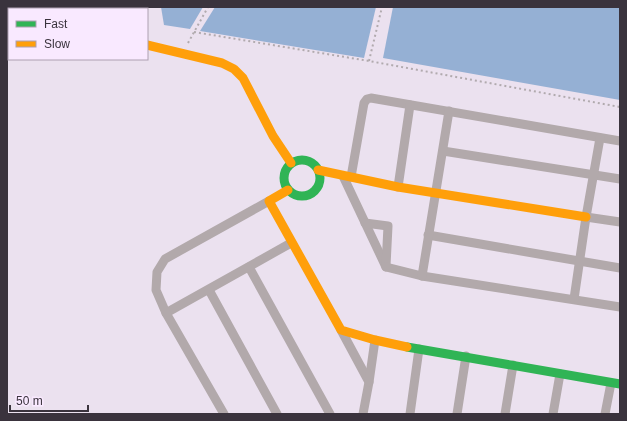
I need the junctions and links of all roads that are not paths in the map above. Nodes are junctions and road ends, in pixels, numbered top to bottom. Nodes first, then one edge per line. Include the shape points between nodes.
1 (148, 45) edge
2 (410, 105) junction
3 (449, 111) junction
4 (600, 138) junction
5 (620, 141) edge
6 (442, 151) junction
7 (291, 163) junction
8 (318, 170) junction
9 (593, 175) junction
10 (347, 177) junction
11 (620, 179) edge
12 (398, 187) junction
13 (288, 190) junction
14 (436, 193) junction
15 (269, 201) junction
16 (586, 217) junction
17 (620, 222) edge
18 (365, 223) junction
19 (428, 235) junction
20 (291, 243) junction
21 (579, 262) junction
22 (386, 267) junction
23 (249, 268) junction
24 (620, 268) edge
25 (422, 276) junction
26 (209, 290) junction
27 (574, 299) junction
28 (620, 307) edge
29 (166, 313) junction
30 (341, 330) junction
31 (375, 340) junction
32 (419, 350) junction
33 (466, 356) junction
34 (513, 365) junction
35 (560, 374) junction
36 (369, 382) junction
37 (616, 384) edge
38 (224, 414) edge
39 (277, 414) edge
40 (330, 414) edge
41 (363, 414) edge
42 (410, 414) edge
43 (457, 414) edge
44 (505, 414) edge
45 (553, 414) edge
46 (605, 414) edge

1 - 7 street via 222,63 234,69 243,78 273,136
2 - 3 street
2 - 10 street via 367,99
2 - 12 street
3 - 4 street
3 - 6 street
4 - 5 street
4 - 9 street
6 - 9 street
6 - 14 street
7 - 8 street via 308,161
7 - 13 street via 284,173
8 - 10 street
8 - 13 street via 318,186 309,195 298,196
9 - 11 street
9 - 16 street
10 - 12 street
10 - 18 street
12 - 14 street
13 - 15 street
14 - 16 street
14 - 19 street
15 - 20 street
15 - 29 street via 165,259 157,272 156,290
16 - 17 street
16 - 21 street
18 - 22 street
18 - 22 street via 388,226
19 - 21 street
19 - 25 street
20 - 23 street
20 - 30 street
21 - 24 street
21 - 27 street
22 - 25 street
23 - 26 street
23 - 40 street
25 - 27 street
26 - 29 street
26 - 39 street
27 - 28 street
29 - 38 street
30 - 31 street
30 - 36 street
31 - 32 street
31 - 36 street
32 - 33 street
32 - 42 street
33 - 34 street
33 - 43 street
34 - 35 street
34 - 44 street
35 - 37 street
35 - 45 street
36 - 41 street
37 - 46 street

